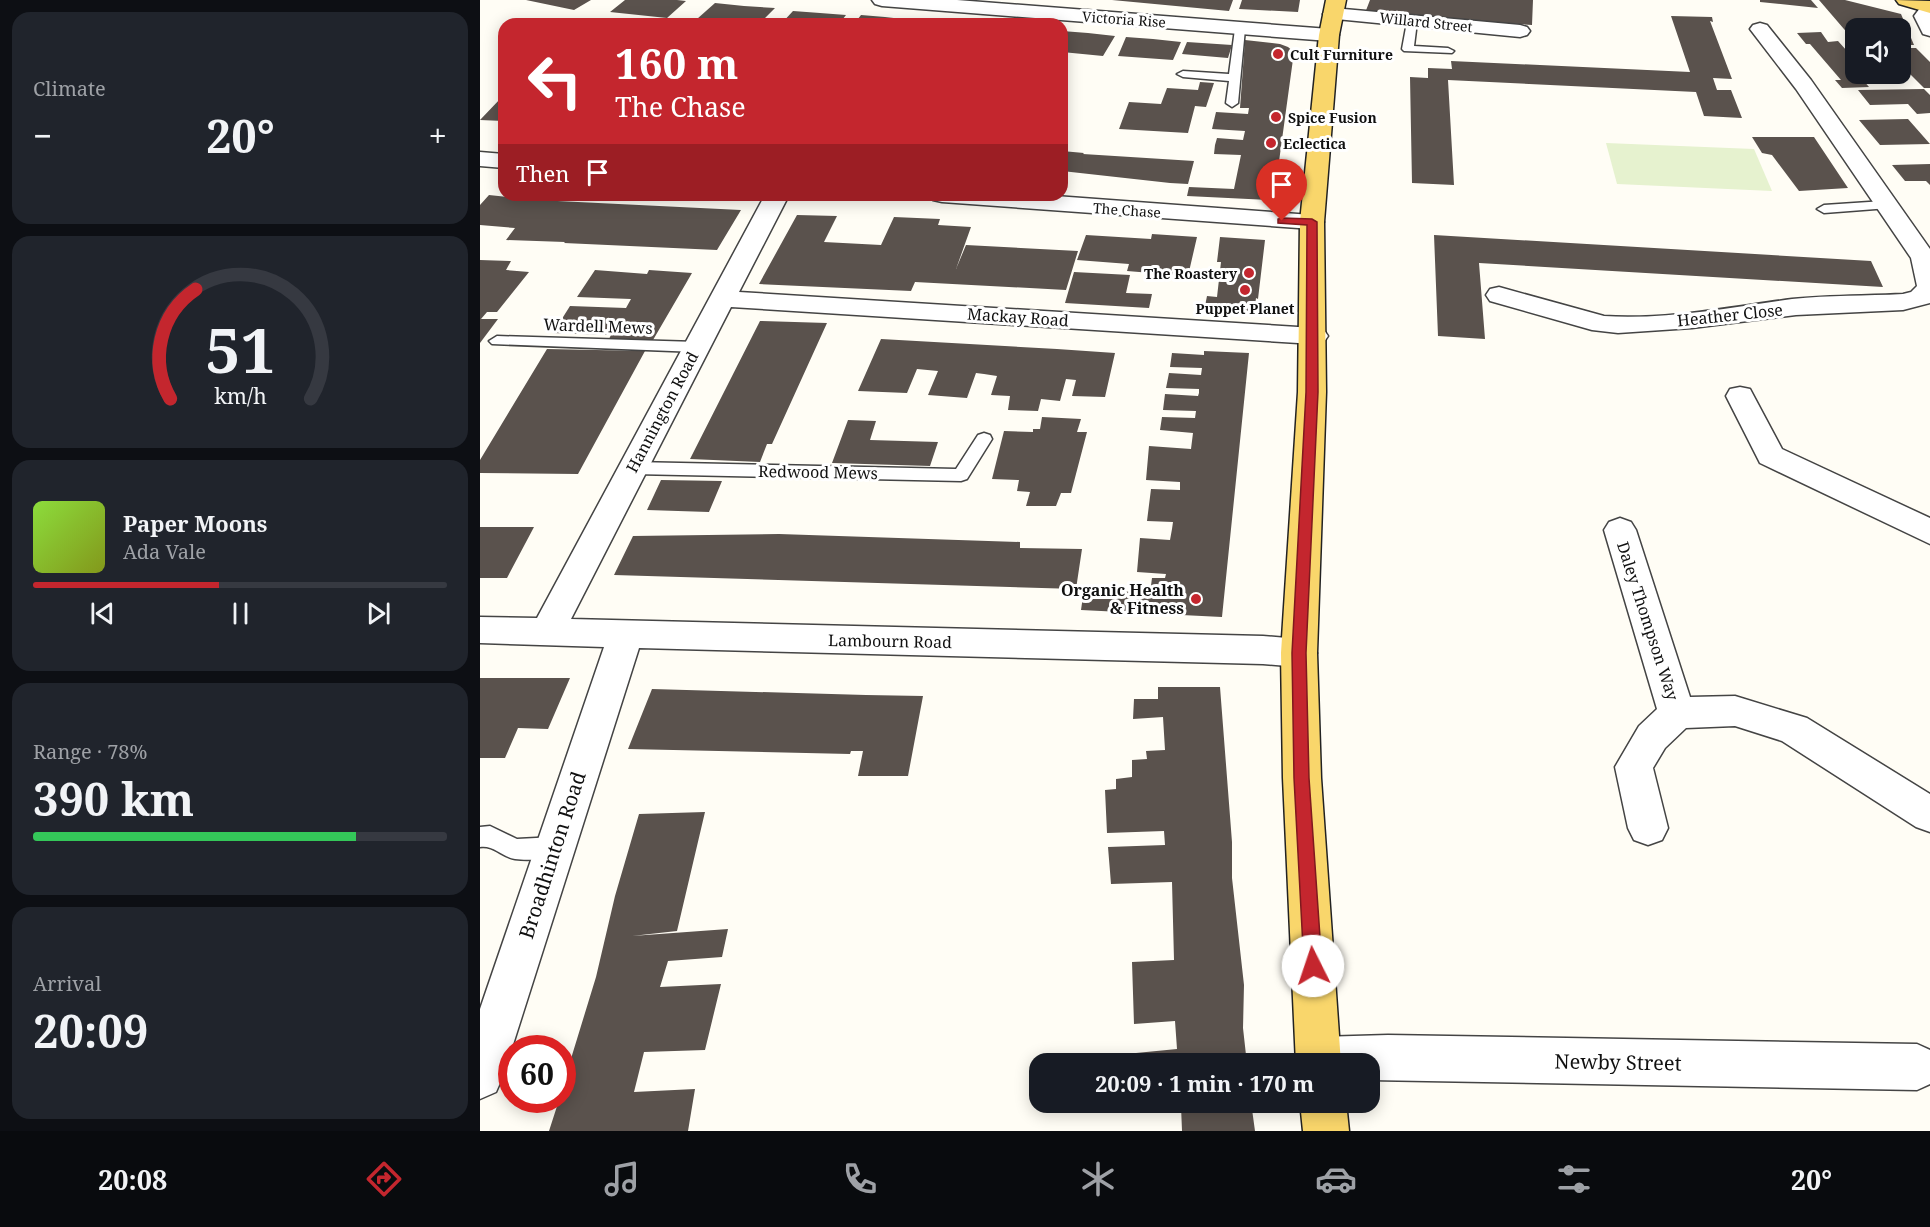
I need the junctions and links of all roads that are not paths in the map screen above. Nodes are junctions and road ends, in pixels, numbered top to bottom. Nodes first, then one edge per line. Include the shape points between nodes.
1 (882, 0) edge
2 (1906, 0) edge
3 (1930, 7) edge
4 (1332, 16) edge
5 (1412, 22) junction
6 (1240, 28) junction
7 (1760, 29) dead end
8 (1930, 30) edge
9 (1520, 31) dead end
10 (1448, 51) dead end
11 (1183, 74) dead end
12 (1234, 78) junction
13 (1232, 103) dead end
14 (480, 159) edge
15 (498, 160) edge
16 (774, 201) edge
17 (1024, 201) edge
18 (1884, 205) junction
19 (1824, 209) dead end
20 (1312, 222) junction
21 (1927, 258) edge
22 (1499, 295) dead end
23 (723, 299) junction
24 (1314, 336) junction
25 (497, 341) dead end
26 (697, 347) junction
27 (1740, 396) dead end
28 (984, 439) dead end
29 (633, 468) junction
30 (1620, 530) dead end
31 (1930, 532) edge
32 (480, 630) edge
33 (548, 630) junction
34 (627, 635) junction
35 (1299, 653) junction
36 (1677, 713) junction
37 (1930, 815) edge
38 (1648, 828) dead end
39 (480, 837) edge
40 (555, 847) junction
41 (1319, 1053) edge
42 (1380, 1059) edge
43 (1917, 1067) dead end
44 (480, 1076) edge
45 (1324, 1113) edge
46 (1326, 1131) edge

1 - 6 street, Victoria Rise
2 - 3 main road
3 - 8 street via 1924,16
4 - 5 street, Willard Street
4 - 6 street, Victoria Rise
4 - 20 main road
5 - 9 street, Willard Street
5 - 10 lane via 1408,49
6 - 12 lane
7 - 18 street, Heather Close via 1809,92
11 - 12 lane
12 - 13 lane
14 - 15 street
16 - 23 street, Hannington Road
17 - 20 street, The Chase
18 - 19 lane
18 - 21 street, Heather Close
20 - 24 main road
21 - 22 street, Heather Close via 1930,288 1920,298 1903,303 1796,307 1618,325
23 - 24 street, Mackay Road
23 - 26 street, Hannington Road
24 - 35 main road
25 - 26 lane, Wardell Mews
26 - 29 street, Hannington Road
27 - 31 street via 1771,456
28 - 29 lane, Redwood Mews via 962,475
29 - 33 street, Hannington Road
30 - 36 street, Daley Thompson Way
32 - 33 street, Lambourn Road
33 - 34 street, Lambourn Road
34 - 35 street, Lambourn Road
34 - 40 street, Broadhinton Road
35 - 41 main road via 1302,778
36 - 37 street, Daley Thompson Way via 1735,711 1794,729
36 - 38 street, Daley Thompson Way via 1652,737 1634,767
39 - 40 lane via 490,836 515,849
40 - 44 street, Broadhinton Road
42 - 43 street, Newby Street
45 - 46 main road

